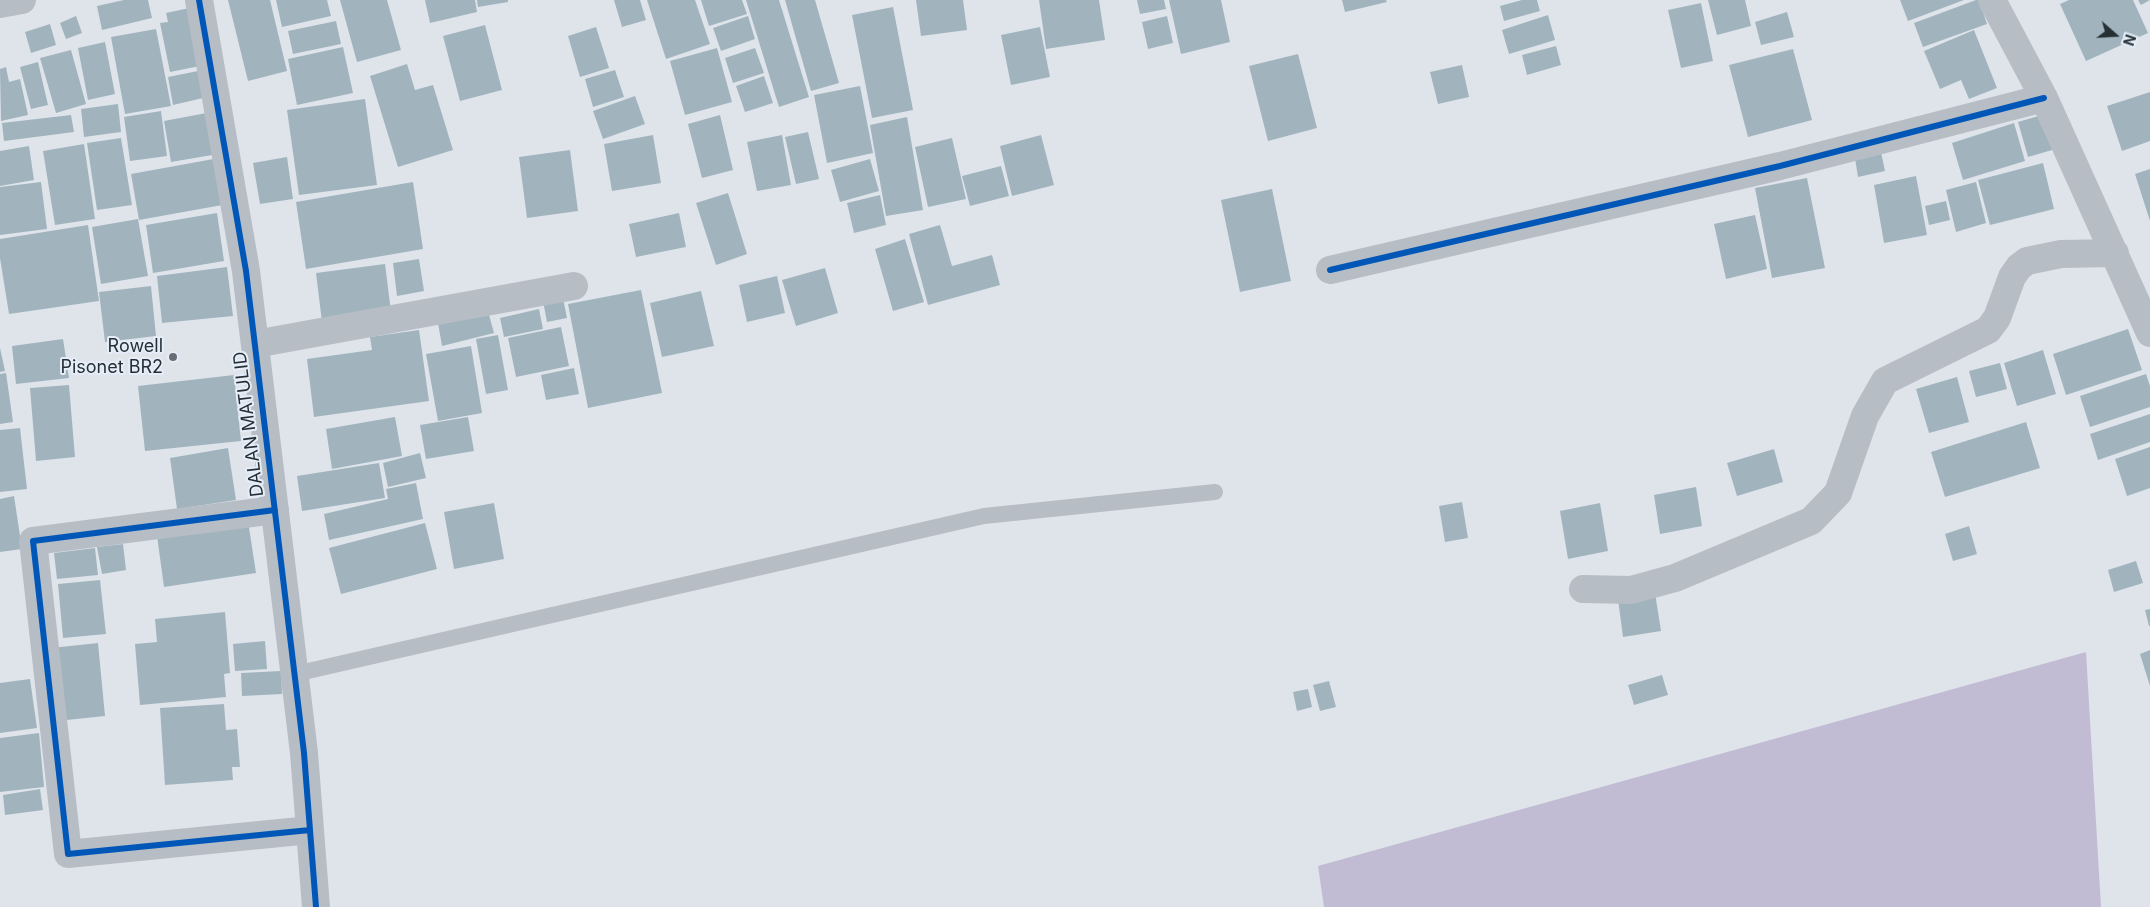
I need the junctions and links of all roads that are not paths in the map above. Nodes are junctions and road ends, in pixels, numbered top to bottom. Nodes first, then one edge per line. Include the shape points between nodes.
1 (22, 0) edge
2 (199, 0) edge
3 (1992, 0) edge
4 (0, 4) edge
5 (2044, 98) junction
6 (2115, 253) junction
7 (1330, 270) dead end
8 (574, 286) dead end
9 (2150, 333) edge
10 (255, 344) junction
11 (1215, 492) dead end
12 (275, 510) junction
13 (1583, 589) dead end
14 (294, 674) junction
15 (310, 830) junction
16 (316, 907) edge

1 - 4 street
2 - 10 street, DALAN MATULID via 246,271
3 - 5 street
5 - 6 street
5 - 7 street via 1780,166
6 - 9 street
6 - 13 street via 2061,254 2027,261 2012,277 1997,318 1988,330 1885,381 1865,416 1838,493 1811,521 1675,578 1631,590
8 - 10 street
10 - 12 street, DALAN MATULID
11 - 14 lane via 984,516
12 - 14 street, DALAN MATULID
12 - 15 street via 33,541 68,854
14 - 15 street, DALAN MATULID
15 - 16 street, DALAN MATULID

